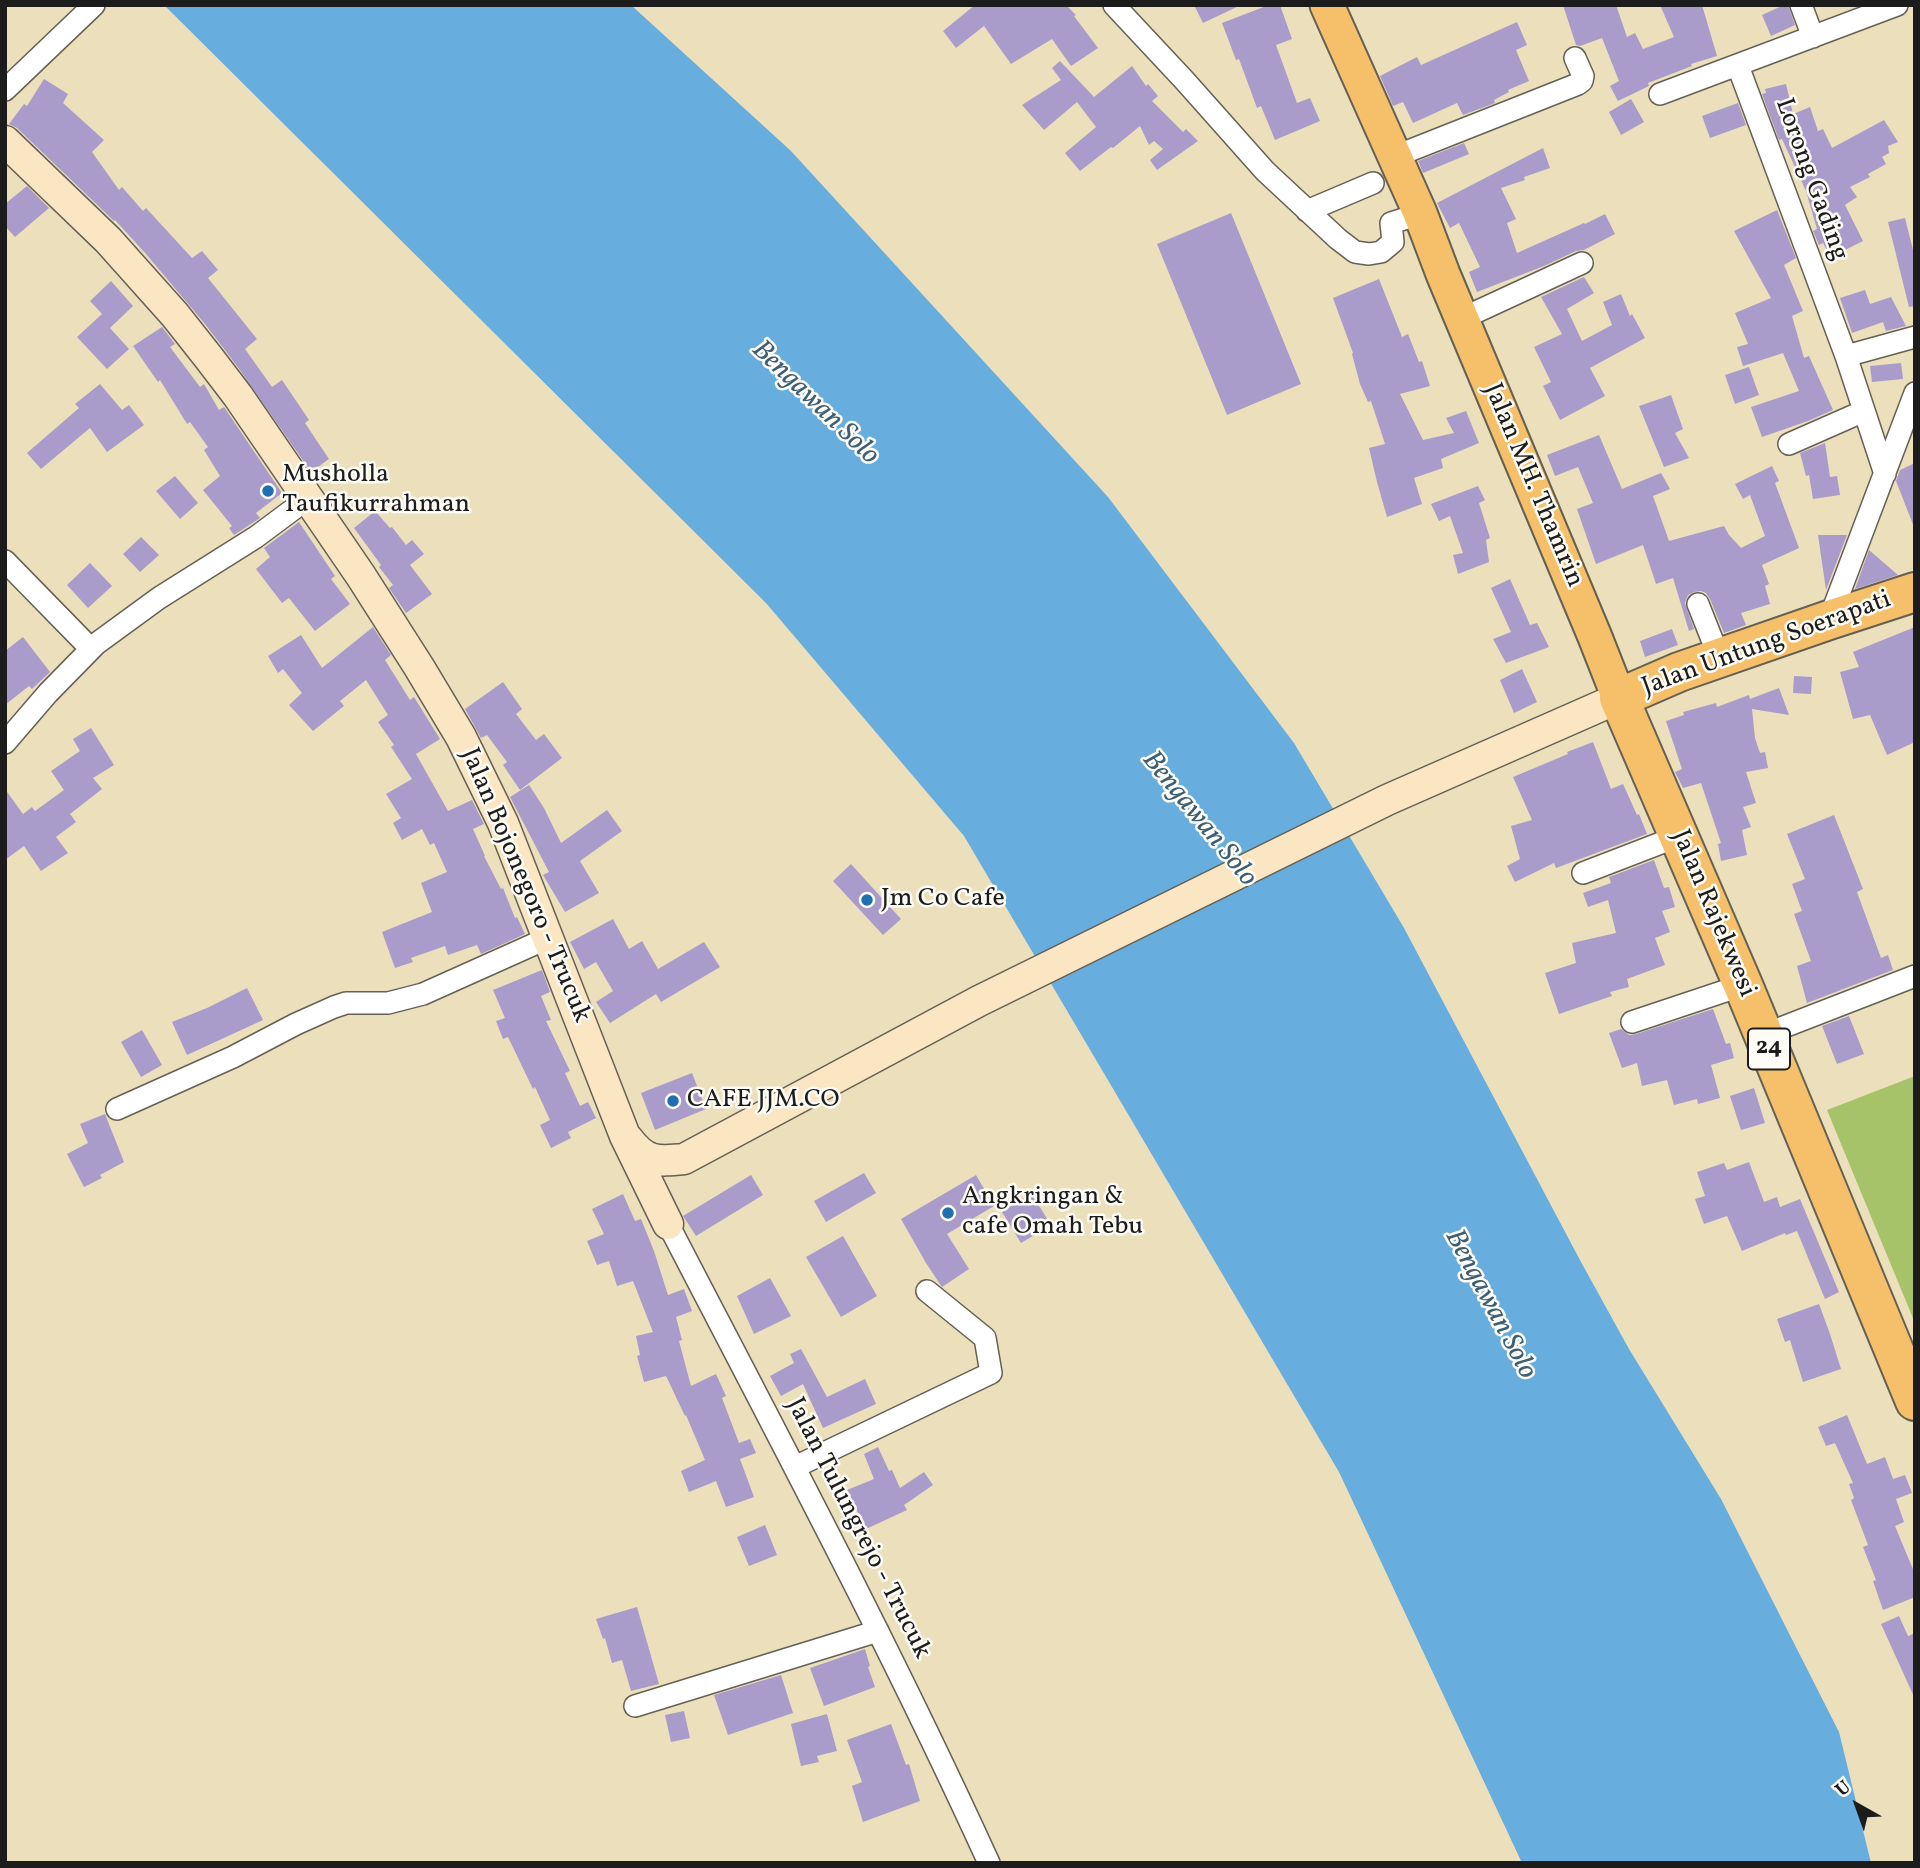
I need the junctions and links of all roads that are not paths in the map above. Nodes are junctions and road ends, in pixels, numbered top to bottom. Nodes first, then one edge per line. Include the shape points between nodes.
1 (94, 5) edge
2 (1114, 5) edge
3 (1306, 5) edge
4 (1327, 5) edge
5 (1801, 5) edge
6 (1897, 5) edge
7 (1813, 37) junction
8 (1575, 58) dead end
9 (1738, 66) junction
10 (5, 90) edge
11 (1660, 94) dead end
12 (5, 142) edge
13 (1395, 156) junction
14 (1373, 183) dead end
15 (1307, 211) junction
16 (1407, 218) junction
17 (1582, 263) dead end
18 (1443, 274) junction
19 (1461, 319) junction
20 (1915, 337) edge
21 (1846, 356) junction
22 (1915, 393) edge
23 (1864, 411) junction
24 (1789, 444) dead end
25 (1885, 474) junction
26 (307, 499) junction
27 (5, 561) edge
28 (1915, 592) edge
29 (1698, 604) dead end
30 (1829, 620) junction
31 (91, 649) junction
32 (1719, 657) junction
33 (1619, 698) junction
34 (5, 743) edge
35 (1679, 836) junction
36 (1583, 873) dead end
37 (548, 938) junction
38 (1915, 976) edge
39 (1743, 985) junction
40 (1632, 1022) dead end
41 (1763, 1035) junction
42 (117, 1109) dead end
43 (625, 1136) junction
44 (684, 1160) junction
45 (668, 1224) junction
46 (927, 1292) dead end
47 (1915, 1402) edge
48 (795, 1467) junction
49 (878, 1631) junction
50 (635, 1706) dead end
51 (989, 1863) edge

1 - 10 street
2 - 15 street
3 - 16 main road, Jalan MH. Thamrin via 1384,180
4 - 13 main road, Jalan MH. Thamrin
5 - 7 street
6 - 7 street
7 - 9 street
8 - 13 street via 1584,76 1578,84
9 - 11 street
9 - 21 street, Lorong Gading
12 - 26 street, Jalan Bojonegoro - Trucuk via 108,240 175,315 238,396
13 - 18 main road, Jalan MH. Thamrin
14 - 15 street
15 - 16 street via 1355,252 1369,254 1381,252 1393,242 1391,223
16 - 18 main road, Jalan MH. Thamrin
17 - 19 street
18 - 19 main road, Jalan MH. Thamrin
19 - 33 main road, Jalan MH. Thamrin
20 - 21 street
21 - 23 street, Lorong Gading
22 - 25 street
23 - 24 street
23 - 25 street, Lorong Gading
25 - 30 street
26 - 31 street
26 - 37 street, Jalan Bojonegoro - Trucuk via 361,576 461,737 503,823
27 - 31 street
28 - 30 highway, Jalan Untung Soerapati
29 - 32 street
30 - 32 highway, Jalan Untung Soerapati
31 - 34 street
32 - 33 highway, Jalan Untung Soerapati
33 - 35 highway, Jalan Rajekwesi / 24
33 - 44 street via 1387,800 979,1001
35 - 36 street
35 - 39 highway, Jalan Rajekwesi / 24
37 - 42 street via 423,994 388,1003 334,1007
37 - 43 street, Jalan Bojonegoro - Trucuk
38 - 41 street
39 - 40 street
39 - 41 highway, Jalan Rajekwesi / 24
41 - 47 highway, Jalan Rajekwesi / 24
43 - 44 street via 645,1157
43 - 45 street, Jalan Bojonegoro - Trucuk
44 - 45 street via 667,1189
45 - 48 street, Jalan Tulungrejo - Trucuk
46 - 48 street via 985,1338 991,1373
48 - 49 street, Jalan Tulungrejo - Trucuk
49 - 50 street
49 - 51 street, Jalan Tulungrejo - Trucuk

